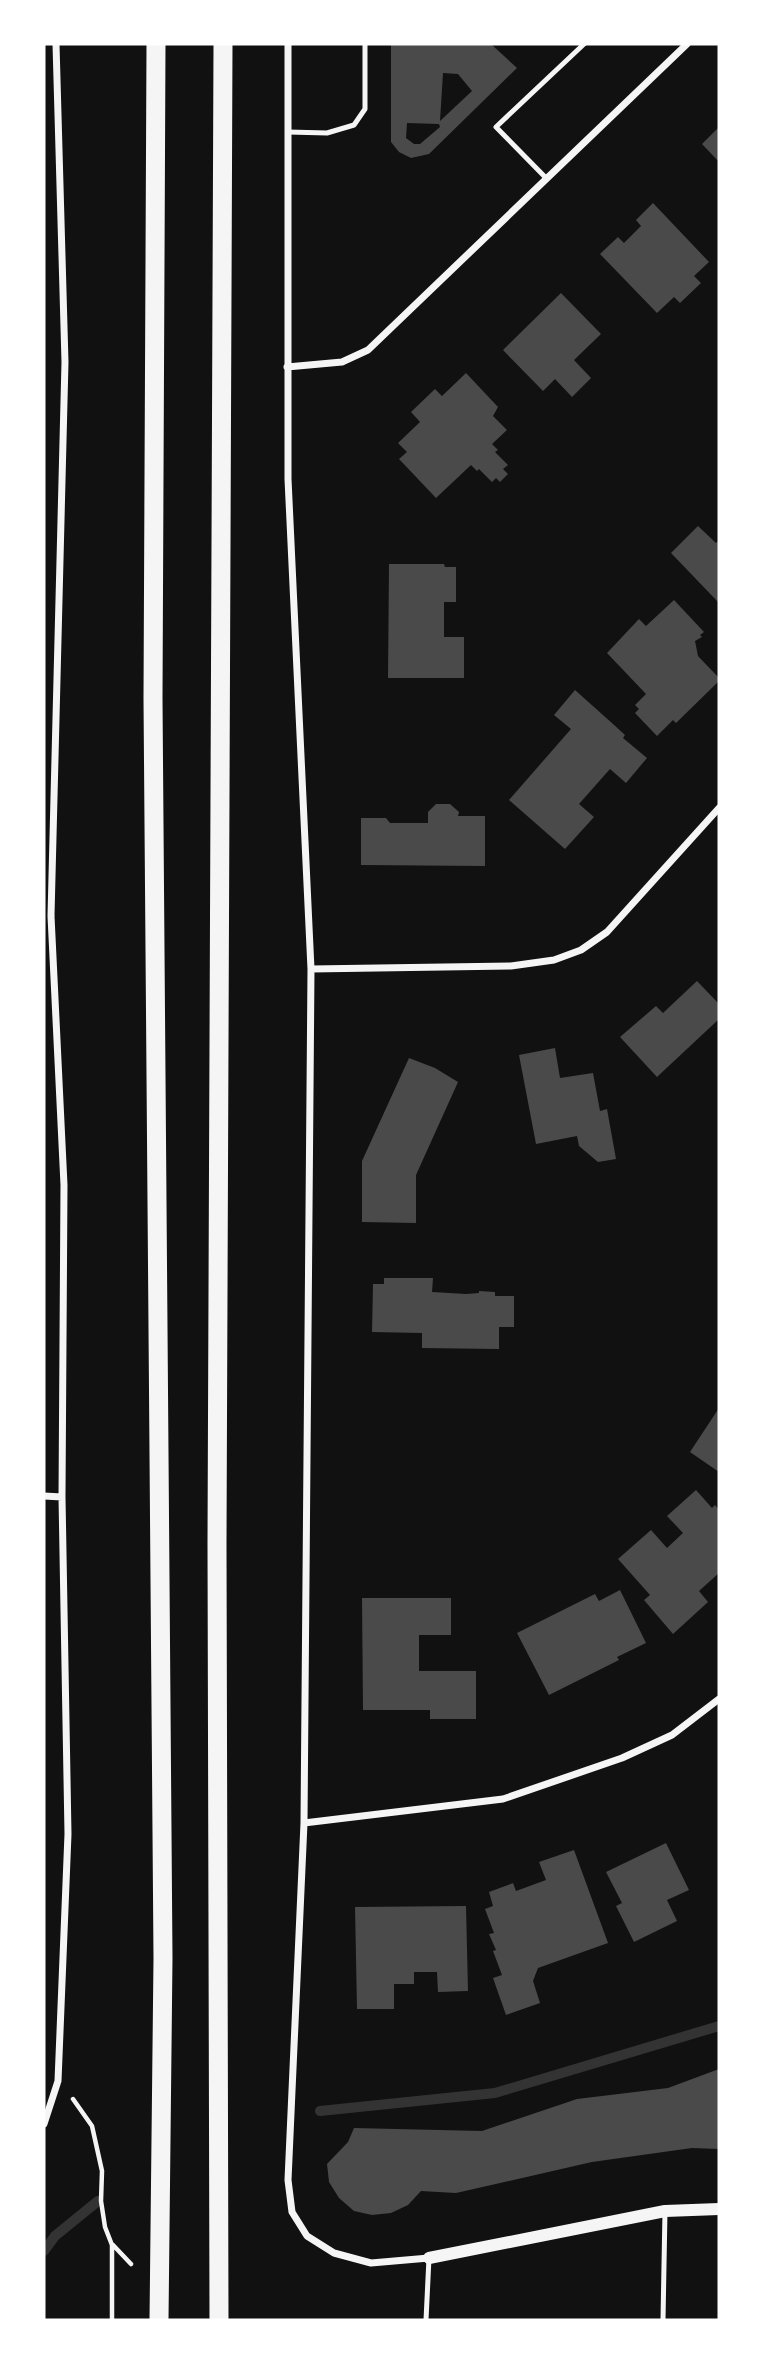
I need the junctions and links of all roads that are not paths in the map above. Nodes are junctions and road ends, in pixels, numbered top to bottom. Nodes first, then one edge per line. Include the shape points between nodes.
1 (56, 44) edge
2 (156, 44) edge
3 (223, 44) edge
4 (288, 44) edge
5 (365, 44) edge
6 (584, 44) edge
7 (687, 44) edge
8 (288, 132) junction
9 (547, 179) junction
10 (287, 366) junction
11 (719, 808) edge
12 (44, 911) edge
13 (51, 916) junction
14 (311, 969) junction
15 (44, 1496) edge
16 (61, 1497) junction
17 (719, 1699) edge
18 (304, 1823) junction
19 (44, 2124) edge
20 (719, 2209) edge
21 (665, 2211) junction
22 (429, 2258) junction
23 (159, 2320) edge
24 (219, 2320) edge
25 (426, 2320) edge
26 (663, 2320) edge

1 - 13 street via 65,362
2 - 23 highway via 153,712 163,1958
3 - 24 highway
4 - 8 street
5 - 8 lane via 365,109 354,125 327,133
6 - 9 lane via 496,127
7 - 9 street
8 - 10 street
9 - 10 street via 368,350 342,362
10 - 14 street
11 - 14 street via 607,932 581,950 554,960 511,966
12 - 13 street
13 - 16 street via 64,1185
14 - 18 street
15 - 16 street
16 - 19 street via 68,1834 58,2081
17 - 18 street via 672,1735 622,1758 503,1800
18 - 22 street via 288,2180 292,2211 307,2235 334,2253 371,2263
20 - 21 street
21 - 22 street
21 - 26 lane
22 - 25 lane

